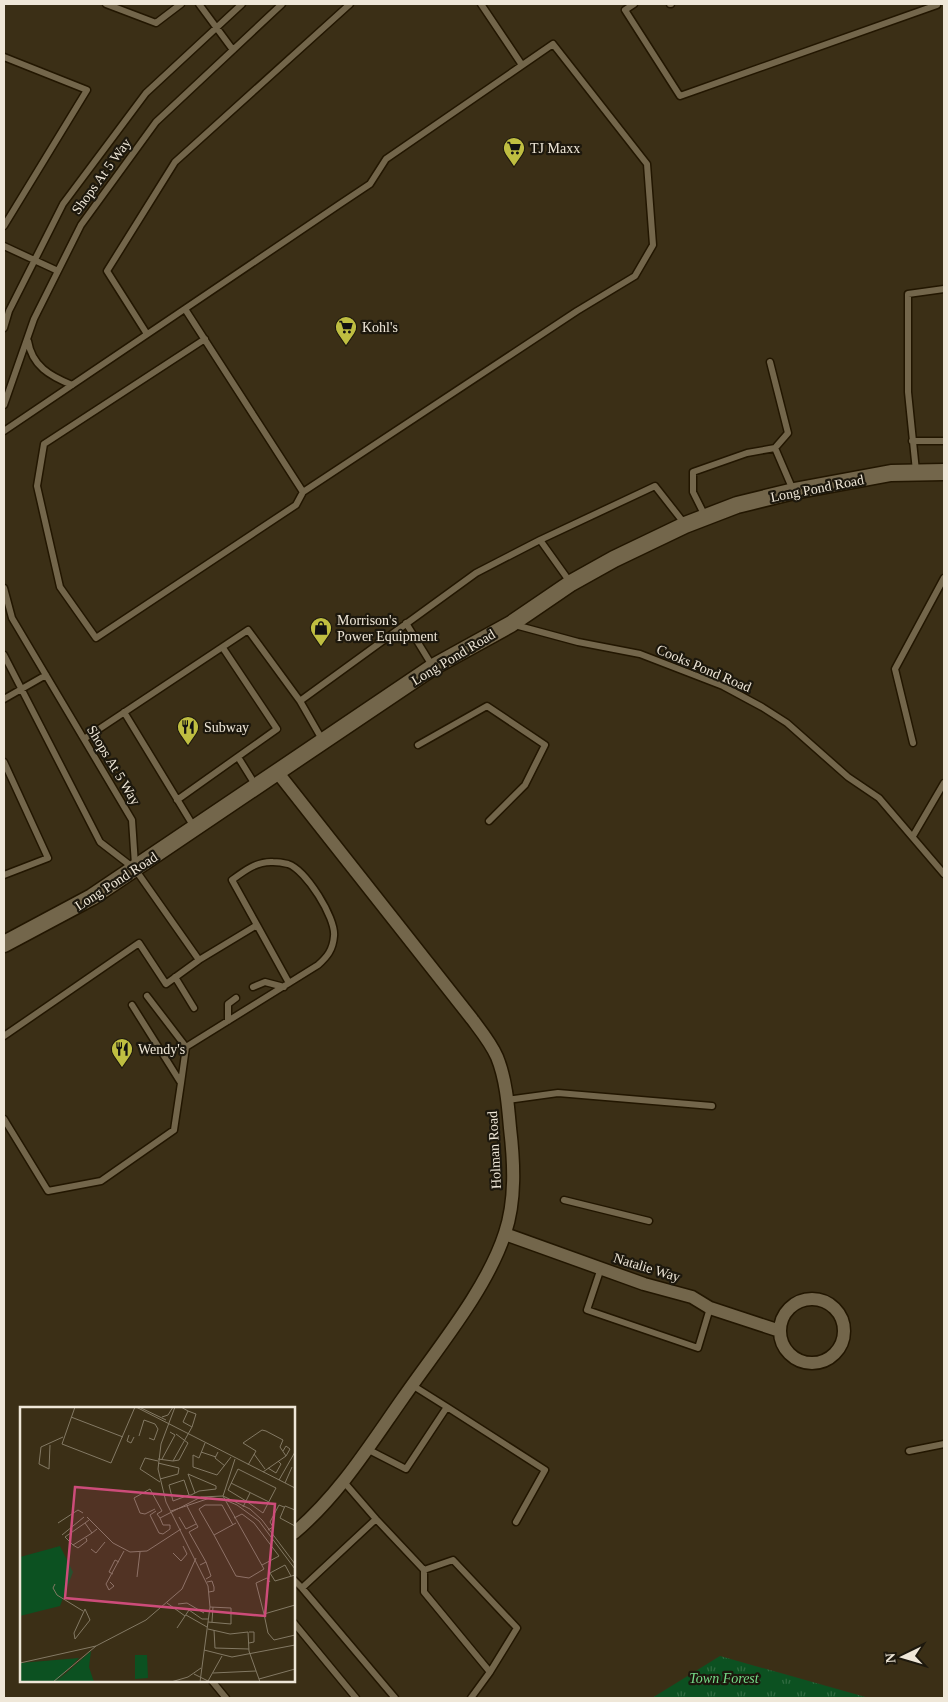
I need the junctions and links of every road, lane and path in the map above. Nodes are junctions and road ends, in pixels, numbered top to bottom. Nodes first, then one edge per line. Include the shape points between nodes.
1 (106, 4) edge
2 (181, 4) edge
3 (199, 4) edge
4 (242, 4) edge
5 (282, 4) edge
6 (350, 4) edge
7 (481, 4) edge
8 (634, 4) edge
9 (938, 4) edge
10 (216, 29) junction
11 (233, 50) junction
12 (4, 58) edge
13 (522, 65) junction
14 (4, 226) edge
15 (4, 246) edge
16 (35, 260) junction
17 (58, 271) junction
18 (944, 289) edge
19 (185, 309) junction
20 (4, 328) edge
21 (147, 334) junction
22 (28, 339) junction
23 (205, 340) junction
24 (770, 362) dead end
25 (72, 385) junction
26 (4, 405) edge
27 (4, 431) edge
28 (912, 440) junction
29 (944, 441) edge
30 (775, 448) junction
31 (916, 471) junction
32 (944, 472) edge
33 (794, 491) junction
34 (304, 492) junction
35 (705, 516) junction
36 (685, 525) junction
37 (540, 540) junction
38 (944, 578) edge
39 (571, 583) junction
40 (4, 588) edge
41 (406, 623) junction
42 (511, 624) junction
43 (223, 648) junction
44 (4, 655) edge
45 (433, 667) junction
46 (46, 675) junction
47 (21, 688) junction
48 (4, 700) edge
49 (300, 701) junction
50 (124, 712) junction
51 (84, 739) junction
52 (323, 742) junction
53 (913, 743) dead end
54 (418, 745) dead end
55 (238, 757) junction
56 (4, 762) edge
57 (278, 773) junction
58 (944, 783) edge
59 (257, 787) junction
60 (177, 800) junction
61 (489, 821) dead end
62 (195, 828) junction
63 (913, 836) junction
64 (136, 869) junction
65 (944, 874) edge
66 (4, 875) edge
67 (257, 925) junction
68 (4, 944) edge
69 (199, 960) junction
70 (175, 977) junction
71 (287, 985) junction
72 (253, 987) dead end
73 (147, 996) dead end
74 (236, 998) dead end
75 (132, 1006) dead end
76 (194, 1008) dead end
77 (228, 1021) junction
78 (5, 1034) edge
79 (186, 1047) junction
80 (181, 1083) junction
81 (506, 1100) junction
82 (712, 1106) dead end
83 (4, 1118) edge
84 (564, 1200) dead end
85 (649, 1222) dead end
86 (505, 1234) junction
87 (601, 1268) junction
88 (710, 1308) junction
89 (780, 1331) junction
90 (412, 1385) junction
91 (447, 1407) junction
92 (944, 1444) edge
93 (367, 1449) junction
94 (909, 1451) dead end
95 (344, 1482) junction
96 (376, 1519) junction
97 (516, 1522) dead end
98 (295, 1531) edge
99 (424, 1570) junction
100 (295, 1581) edge
101 (302, 1588) junction
102 (295, 1623) edge
103 (490, 1672) junction
104 (213, 1682) edge
105 (226, 1698) edge
106 (356, 1698) edge
107 (395, 1698) edge
108 (470, 1698) edge

1 - 2 lane via 156,23
3 - 10 lane
4 - 10 lane, Shops At 5 Way
5 - 11 lane, Shops At 5 Way
6 - 21 lane via 175,162 107,271
7 - 13 lane
8 - 9 lane via 625,10 680,96
10 - 11 lane
10 - 16 lane, Shops At 5 Way via 146,93 63,204
11 - 17 lane, Shops At 5 Way via 156,122 81,225
12 - 14 lane via 86,90
13 - 19 lane via 386,159 370,184
13 - 34 lane via 553,44 647,164 653,245 635,276
15 - 16 lane
16 - 17 lane
16 - 20 lane, Shops At 5 Way via 9,311
17 - 22 lane, Shops At 5 Way
18 - 28 lane via 908,294 908,392
19 - 21 lane
19 - 23 lane
21 - 25 lane
22 - 25 lane via 30,355 37,364 54,378
22 - 26 lane, Shops At 5 Way
23 - 34 lane
23 - 34 lane via 44,444 37,486 60,587 96,638 296,505
24 - 30 lane via 788,433
25 - 27 lane
28 - 29 lane
28 - 31 lane
30 - 33 lane
30 - 35 lane via 746,453 693,472 693,492
31 - 32 street, Long Pond Road
31 - 33 street, Long Pond Road
33 - 35 street, Long Pond Road
35 - 36 street, Long Pond Road
36 - 37 lane via 655,486
36 - 39 street, Long Pond Road via 614,558
37 - 39 lane
37 - 41 lane via 476,573
38 - 53 lane via 895,669
39 - 42 street, Long Pond Road
40 - 46 lane, Shops At 5 Way via 12,618
41 - 45 lane
41 - 49 lane
42 - 45 street, Long Pond Road
42 - 63 lane, Cooks Pond Road via 640,654 723,686 787,723 848,777 879,798
43 - 49 lane via 248,630
43 - 50 lane
43 - 55 lane via 277,729
44 - 47 lane
45 - 52 street, Long Pond Road
46 - 47 lane
46 - 51 lane, Shops At 5 Way
47 - 48 lane
47 - 64 lane via 100,842
49 - 52 lane
50 - 51 lane
50 - 60 lane
51 - 64 lane, Shops At 5 Way via 132,820
52 - 57 street, Long Pond Road
54 - 61 lane via 488,706 545,745 525,785
55 - 59 lane
55 - 60 lane
56 - 66 lane via 48,858
57 - 59 street, Long Pond Road
57 - 81 street, Holman Road via 472,1019 496,1056
58 - 63 lane
59 - 62 street, Long Pond Road
60 - 62 lane
62 - 64 street, Long Pond Road
63 - 65 lane, Cooks Pond Road
64 - 68 street, Long Pond Road via 75,907
64 - 69 lane
67 - 69 lane
67 - 71 lane
67 - 71 lane via 232,880 251,866 272,861 290,864 304,876 331,918 335,934 328,956
69 - 70 lane
70 - 76 lane
70 - 78 lane via 166,984 139,943
71 - 72 lane via 265,982
71 - 77 lane
73 - 79 lane
74 - 77 lane via 228,1004
75 - 80 lane
77 - 79 lane
79 - 80 lane
80 - 83 lane via 174,1130 101,1181 48,1191
81 - 82 lane via 558,1093
81 - 86 street, Holman Road via 513,1175
84 - 85 lane
86 - 87 street, Natalie Way
86 - 90 street, Holman Road via 474,1295
87 - 88 street, Natalie Way via 692,1297
87 - 88 lane via 586,1310 698,1348
88 - 89 street, Natalie Way
89 - 89 street via 790,1355 808,1363 829,1358 839,1347 843,1333 841,1319 833,1308 813,1299 799,1302 787,1311
90 - 91 lane
90 - 93 street, Holman Road
91 - 93 lane via 406,1469
91 - 97 lane via 545,1470
92 - 94 lane
93 - 95 street, Holman Road
95 - 96 lane
95 - 98 street, Holman Road
96 - 99 lane
96 - 101 lane
99 - 103 lane via 424,1592
99 - 103 lane via 453,1560 517,1628
100 - 101 lane
101 - 107 lane
102 - 106 lane
103 - 108 lane
104 - 105 lane

